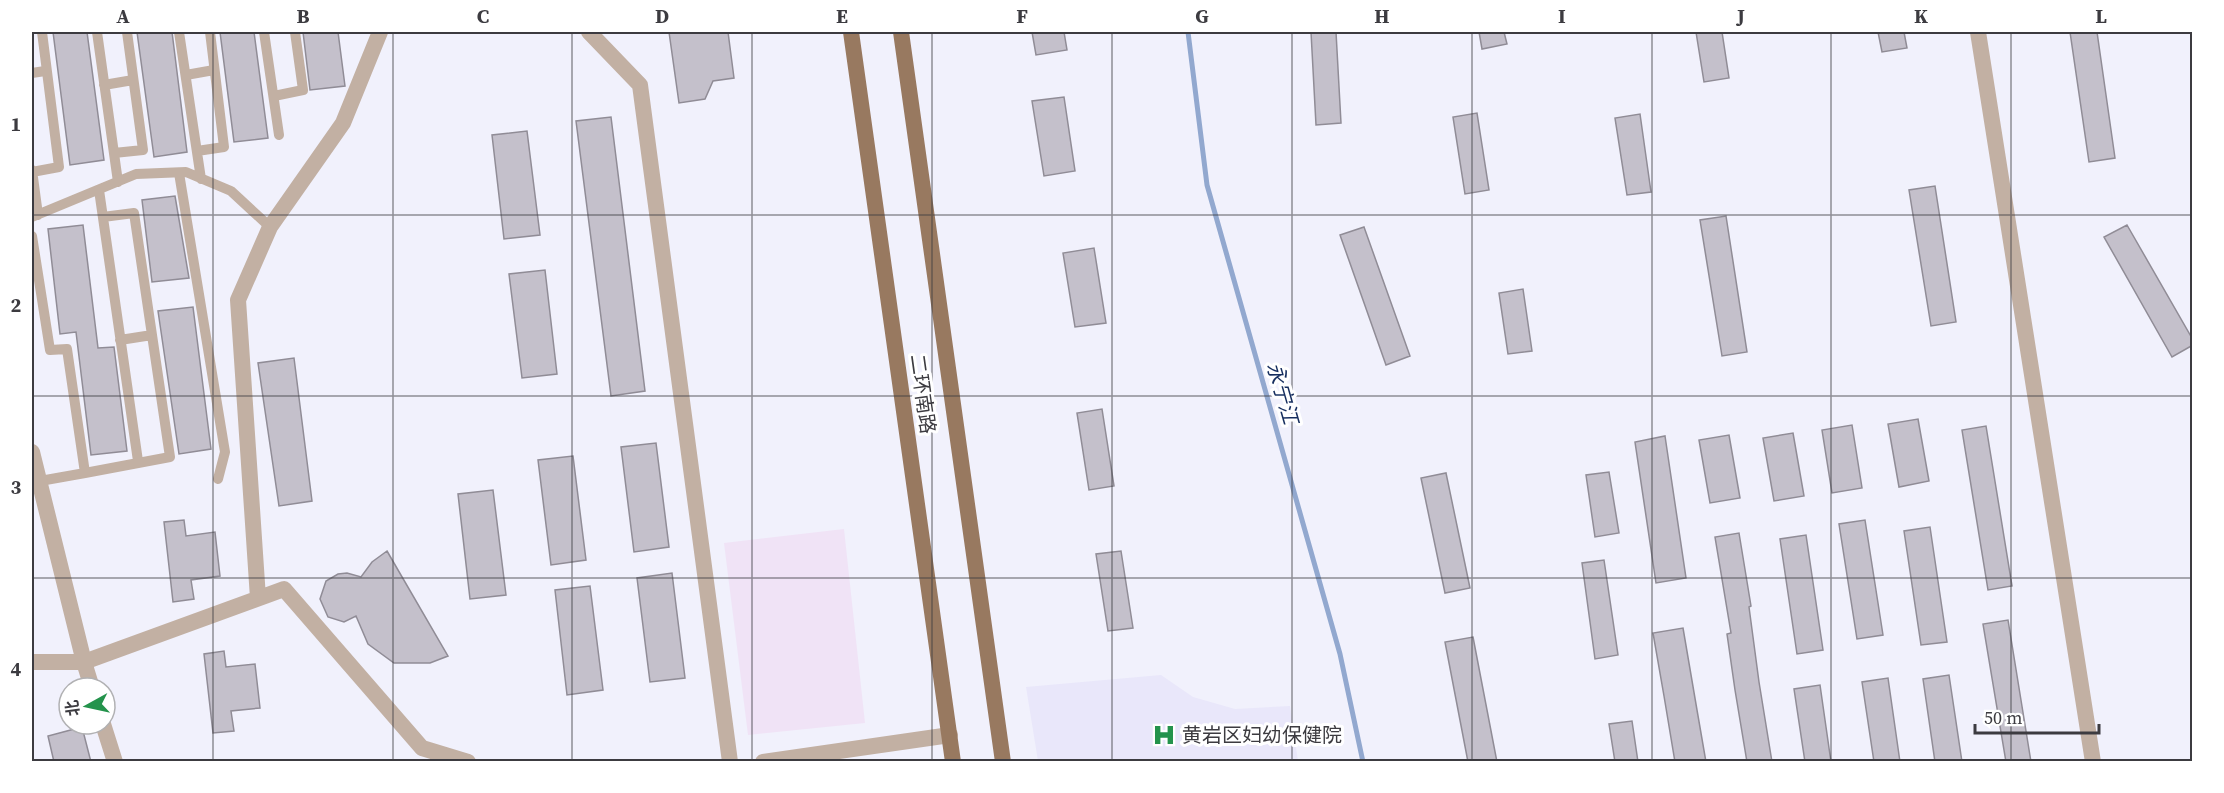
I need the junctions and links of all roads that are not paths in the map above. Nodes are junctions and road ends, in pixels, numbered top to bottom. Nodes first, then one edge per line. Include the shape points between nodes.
1 (42, 32) edge
2 (97, 32) edge
3 (127, 32) edge
4 (179, 32) edge
5 (210, 32) edge
6 (264, 32) edge
7 (295, 32) edge
8 (380, 32) edge
9 (589, 32) edge
10 (851, 32) edge
11 (901, 32) edge
12 (1978, 32) edge
13 (45, 70) junction
14 (214, 70) junction
15 (32, 73) edge
16 (186, 75) junction
17 (133, 80) junction
18 (104, 85) junction
19 (274, 96) junction
20 (279, 135) dead end
21 (197, 152) junction
22 (114, 153) junction
23 (32, 171) edge
24 (179, 173) junction
25 (201, 178) junction
26 (118, 182) junction
27 (99, 190) junction
28 (34, 216) edge
29 (103, 217) junction
30 (270, 227) junction
31 (32, 236) edge
32 (152, 335) junction
33 (120, 340) junction
34 (32, 452) edge
35 (138, 461) junction
36 (85, 473) junction
37 (218, 479) dead end
38 (40, 481) junction
39 (258, 598) junction
40 (32, 662) edge
41 (84, 662) junction
42 (88, 676) edge
43 (950, 735) junction
44 (107, 736) edge
45 (115, 762) edge
46 (468, 762) edge
47 (730, 762) edge
48 (763, 762) edge
49 (953, 762) edge
50 (1003, 762) edge
51 (2093, 762) edge

1 - 13 lane
2 - 18 lane
3 - 17 lane
4 - 16 lane
5 - 14 lane
6 - 19 lane
7 - 19 lane via 303,90
8 - 30 street via 343,123
9 - 47 street via 640,85
10 - 43 main road, 二环南路
11 - 50 main road, 二环南路
12 - 51 street
13 - 15 lane
13 - 23 lane via 59,167
14 - 16 lane
14 - 21 lane via 224,147
16 - 21 lane
17 - 18 lane
17 - 22 lane via 143,150
18 - 22 lane
19 - 20 lane
21 - 25 lane
22 - 26 lane
23 - 28 lane
24 - 25 lane
24 - 26 lane via 136,174
24 - 37 lane via 225,452
25 - 30 lane via 231,191
26 - 27 lane
27 - 28 lane
27 - 29 lane
29 - 32 lane via 134,213
29 - 33 lane
30 - 39 street via 238,300
31 - 36 lane via 50,351 67,349
32 - 33 lane
32 - 35 lane via 170,457
33 - 35 lane
34 - 38 street
35 - 36 lane
36 - 38 lane
38 - 41 street
39 - 41 street
39 - 46 street via 284,589 422,748
40 - 41 street
41 - 42 street
43 - 48 street
43 - 49 main road, 二环南路
44 - 45 street

